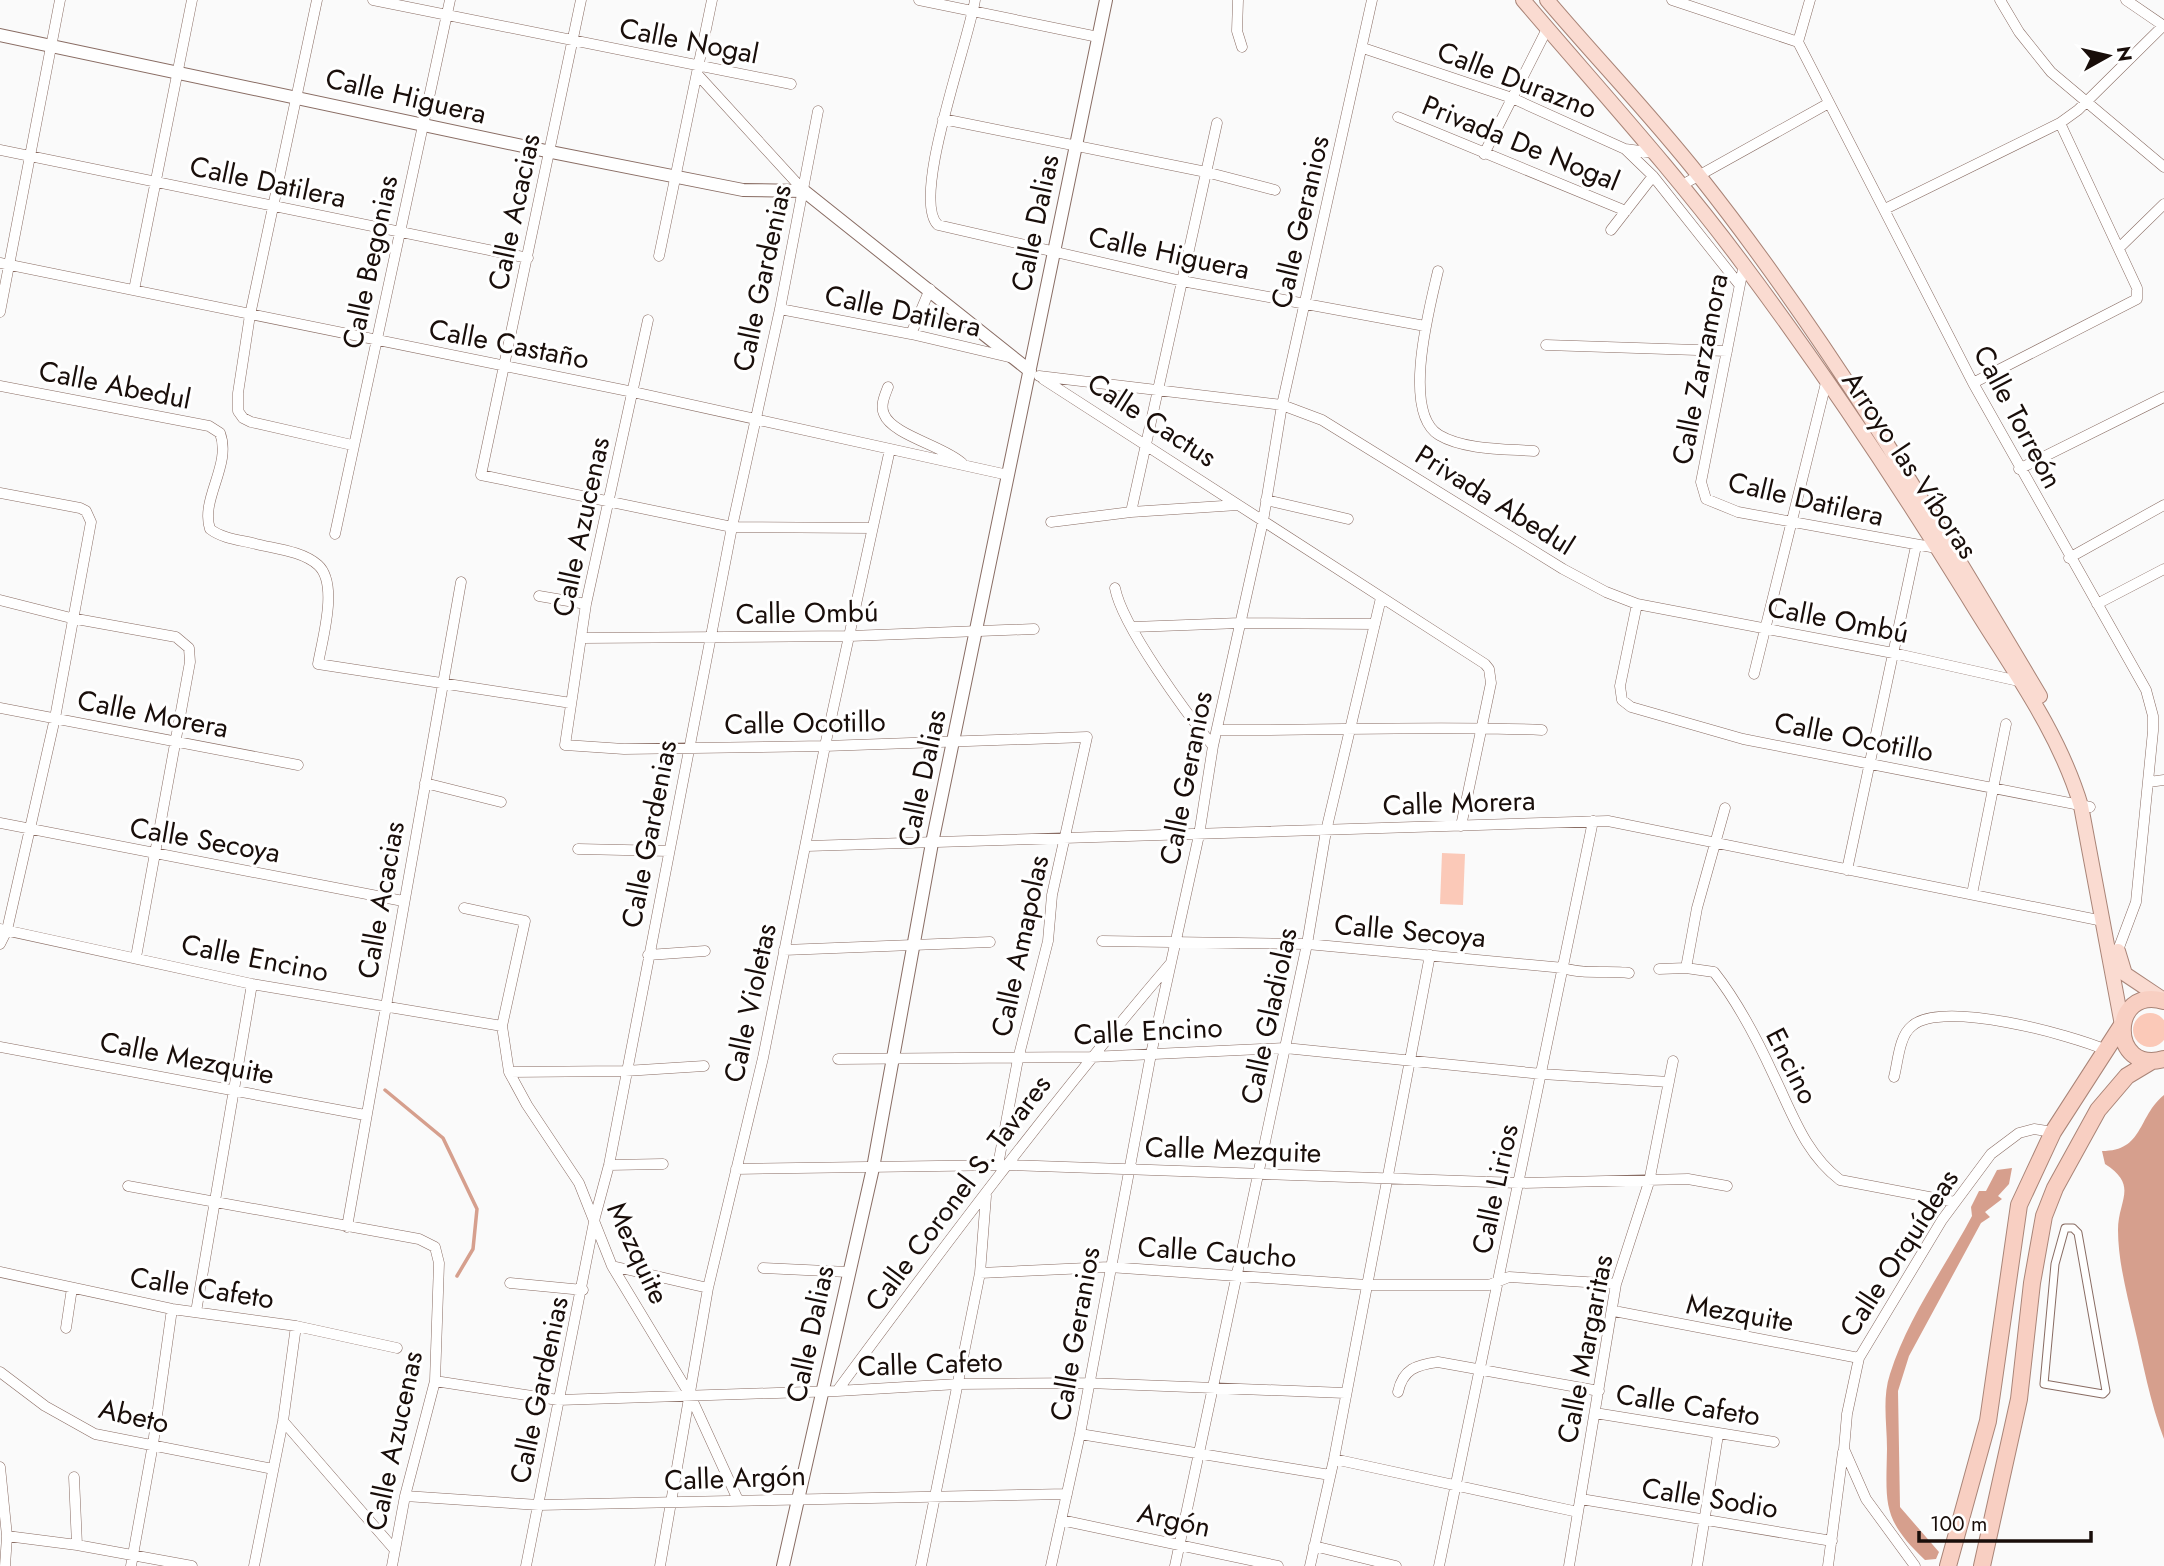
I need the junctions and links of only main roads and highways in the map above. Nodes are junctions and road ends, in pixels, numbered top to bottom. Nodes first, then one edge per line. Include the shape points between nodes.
1 (1523, 0) edge
2 (1546, 0) edge
3 (2025, 681) junction
4 (2085, 806) junction
5 (2114, 951) junction
6 (2163, 1000) edge
7 (2122, 1025) junction
8 (2158, 1060) edge
9 (2000, 1338) junction
10 (2025, 1342) junction
11 (1948, 1566) edge
12 (1982, 1566) edge

1 - 3 main road, Arroyo las Víboras via 1744,264
2 - 3 main road, Arroyo las Víboras via 1699,175 1837,365 1955,550
3 - 4 main road, Arroyo las Víboras
4 - 5 main road, Arroyo las Víboras
4 - 5 main road, Arroyo las Víboras via 2103,921
5 - 6 main road, Arroyo las Víboras via 2123,971
5 - 7 main road, Arroyo las Víboras
6 - 7 highway via 2151,999 2132,1007
7 - 8 highway via 2129,1050
7 - 9 highway via 2053,1132 2019,1205
8 - 10 highway via 2127,1076 2098,1111 2055,1188 2038,1241
9 - 10 highway
9 - 11 highway via 1988,1421
10 - 12 highway via 2014,1424

